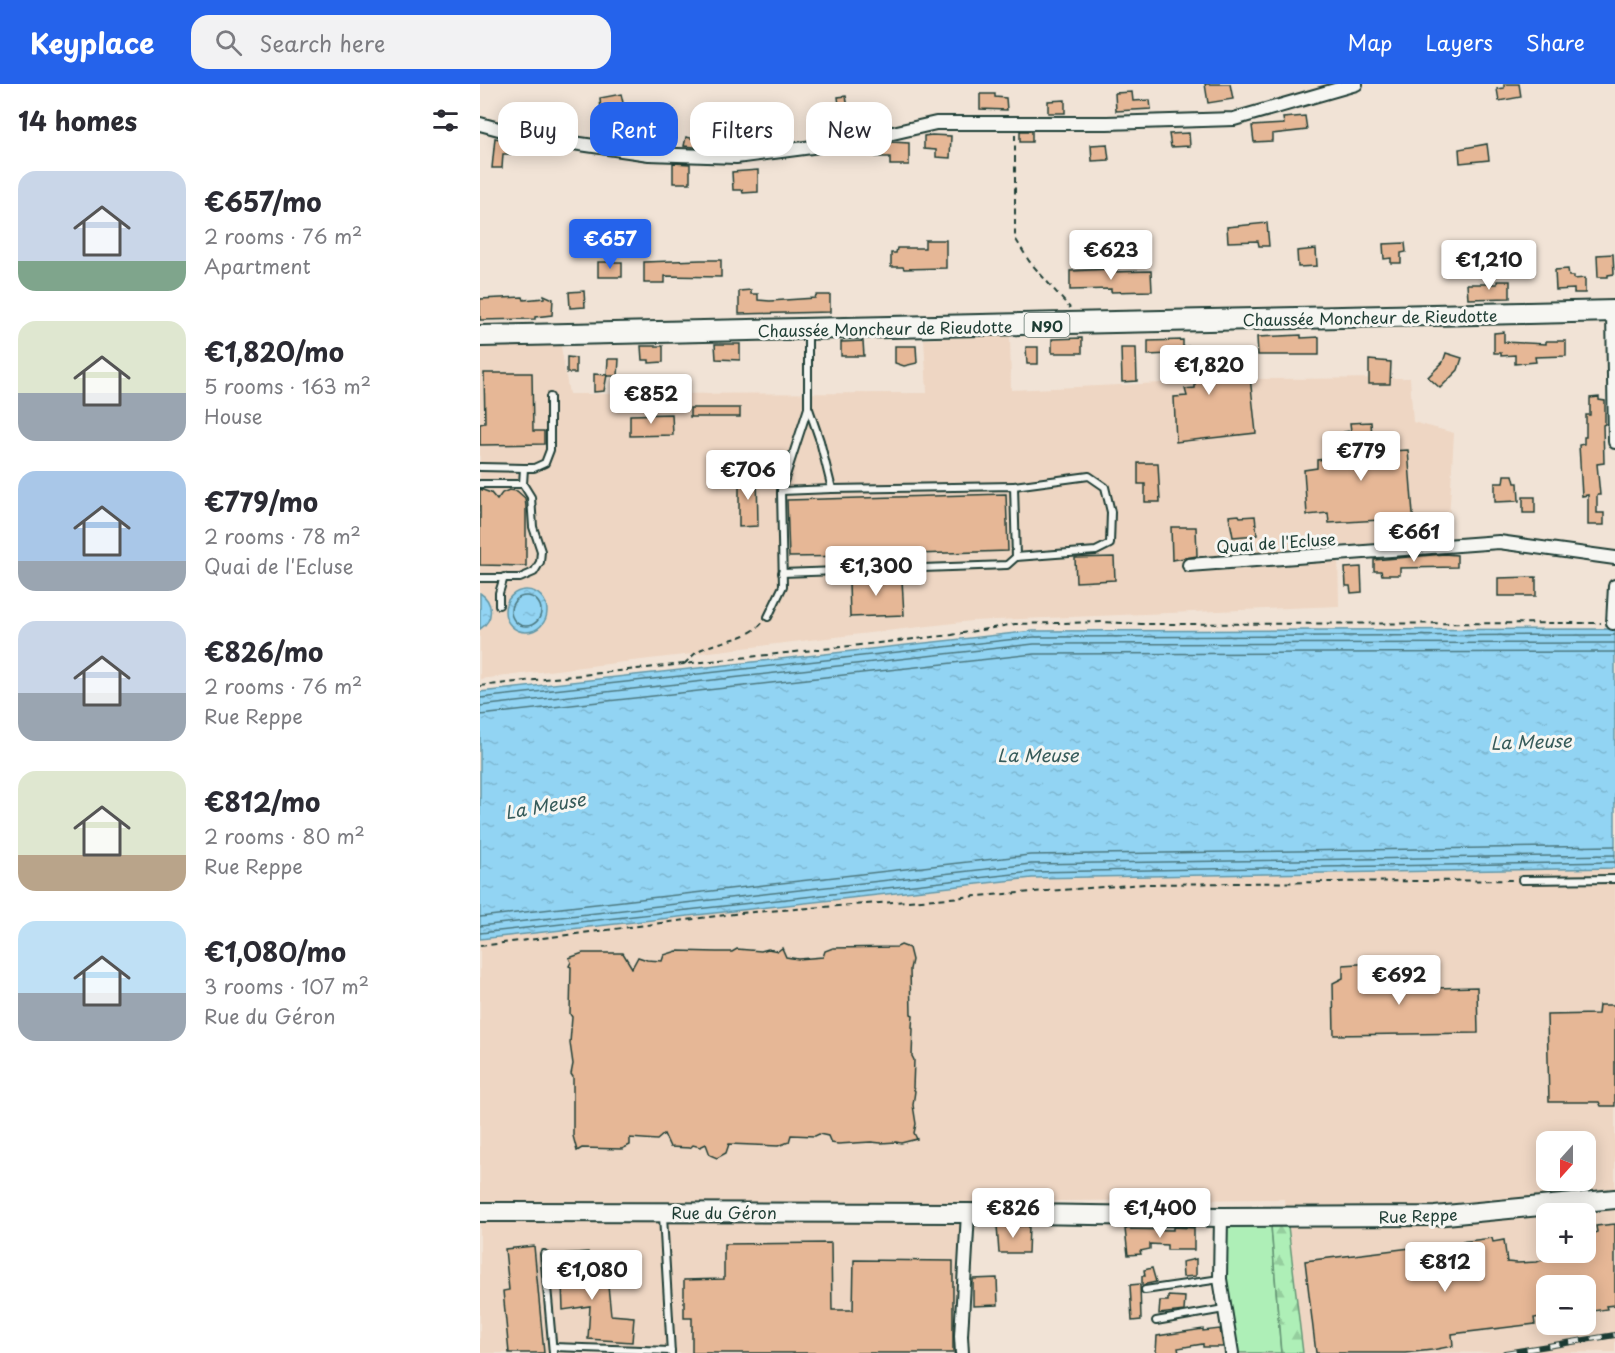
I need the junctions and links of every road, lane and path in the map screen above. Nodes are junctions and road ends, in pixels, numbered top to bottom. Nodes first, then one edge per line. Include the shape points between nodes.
1 (1356, 84) edge
2 (1015, 123) junction
3 (480, 124) edge
4 (1614, 311) edge
5 (1086, 324) junction
6 (808, 330) junction
7 (480, 336) edge
8 (550, 397) dead end
9 (808, 408) junction
10 (1615, 442) edge
11 (480, 467) edge
12 (524, 468) junction
13 (480, 484) edge
14 (523, 484) junction
15 (1014, 486) junction
16 (832, 489) junction
17 (781, 491) junction
18 (1016, 557) junction
19 (1615, 558) edge
20 (1189, 565) dead end
21 (782, 573) junction
22 (504, 577) junction
23 (480, 578) edge
24 (1615, 586) edge
25 (499, 605) dead end
26 (768, 617) joint
27 (1613, 623) joint
28 (684, 664) junction
29 (480, 686) edge
30 (1615, 879) edge
31 (1522, 880) joint
32 (480, 946) edge
33 (1615, 1199) edge
34 (480, 1212) edge
35 (663, 1212) junction
36 (968, 1213) junction
37 (1221, 1218) junction
38 (544, 1254) dead end
39 (1220, 1279) junction
40 (1145, 1290) dead end
41 (1224, 1309) junction
42 (1156, 1321) dead end
43 (553, 1350) edge
44 (671, 1352) edge
45 (559, 1353) edge
46 (962, 1353) edge
47 (1232, 1353) edge

1 - 2 street via 1234,119
2 - 3 street via 936,123 858,141 736,157 649,154 525,136
2 - 5 path via 1015,238 1029,261
4 - 5 main road, Chaussée Moncheur de Rieudotte / N90
4 - 10 street
5 - 6 main road, Chaussée Moncheur de Rieudotte / N90
6 - 7 main road, Chaussée Moncheur de Rieudotte / N90
6 - 9 lane
8 - 12 lane via 548,456 545,463
9 - 16 lane
9 - 17 lane
11 - 12 lane
12 - 14 lane
13 - 14 lane
14 - 22 lane via 531,497 540,562 534,572 520,578
15 - 16 lane
15 - 18 lane
15 - 18 lane via 1089,476 1105,487 1111,512 1110,544 1096,551
16 - 17 lane
17 - 21 lane
18 - 21 lane via 1007,565
19 - 20 street, Quai de l'Ecluse via 1498,542
21 - 26 lane via 783,586
22 - 23 lane
22 - 25 lane
24 - 27 street
26 - 28 path via 757,630 699,650
27 - 28 path via 1015,624 952,635
28 - 29 path
30 - 31 lane
31 - 32 path via 1146,884 741,913
33 - 37 main road, Rue Reppe via 1435,1216
34 - 35 main road, Rue du Géron
35 - 36 main road, Rue du Géron
35 - 44 lane
36 - 37 main road, Rue Reppe
36 - 46 street
37 - 39 street
38 - 43 lane
39 - 40 lane
39 - 41 street
41 - 42 lane
41 - 47 street
43 - 44 lane
43 - 45 lane

